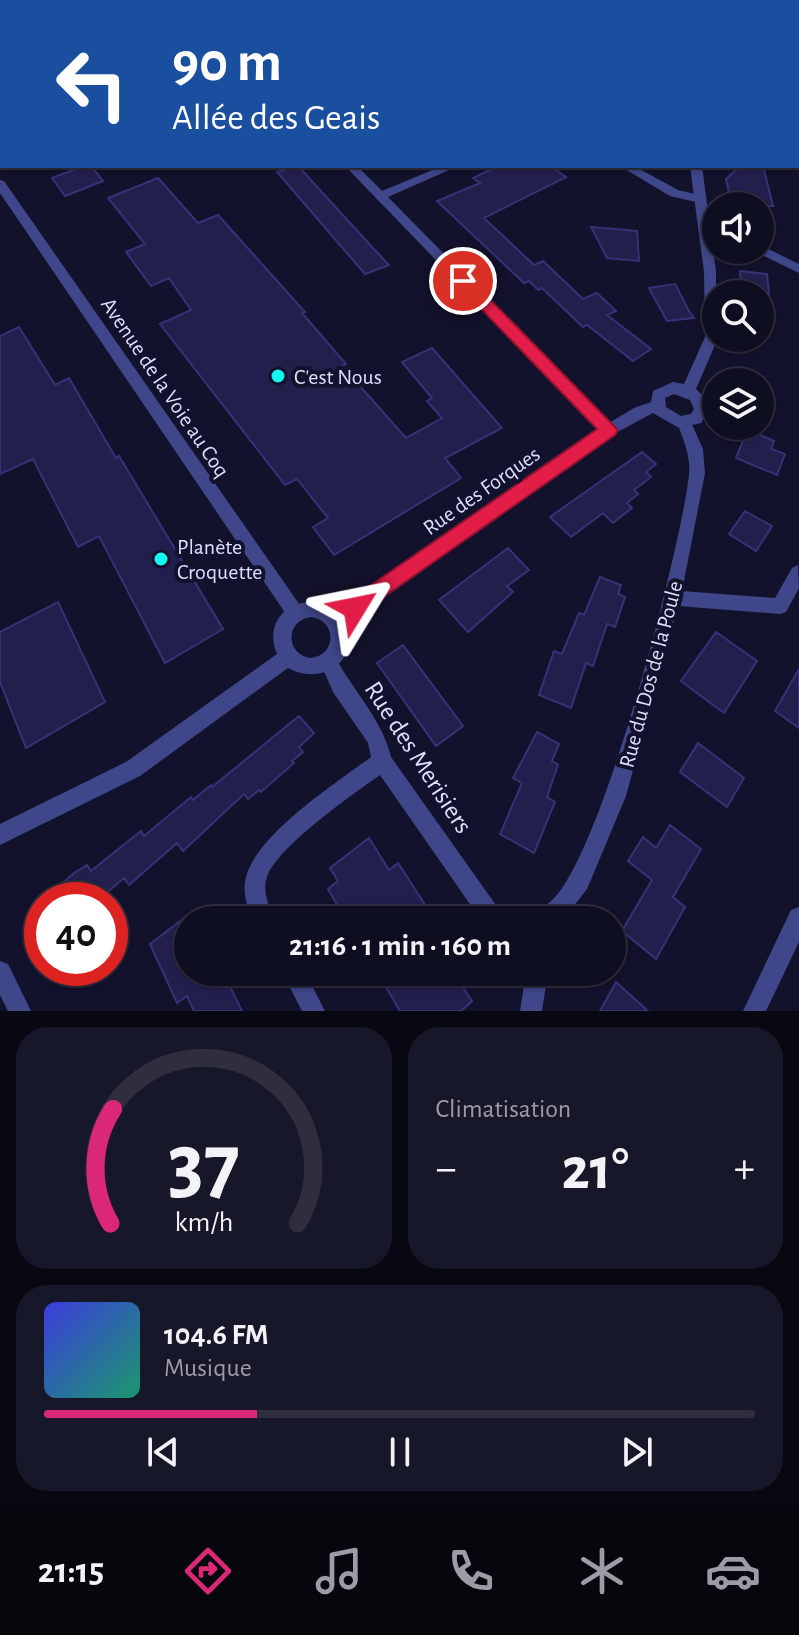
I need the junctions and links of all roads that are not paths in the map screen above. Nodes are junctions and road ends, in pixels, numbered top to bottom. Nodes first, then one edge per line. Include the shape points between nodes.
1 (353, 168) edge
2 (447, 168) edge
3 (630, 168) edge
4 (696, 168) edge
5 (0, 184) edge
6 (380, 196) junction
7 (700, 199) junction
8 (702, 207) edge
9 (17, 208) junction
10 (0, 214) edge
11 (774, 256) edge
12 (711, 264) edge
13 (799, 269) edge
14 (687, 391) junction
15 (657, 406) junction
16 (684, 422) junction
17 (609, 430) junction
18 (798, 573) edge
19 (672, 598) junction
20 (296, 614) junction
21 (337, 621) junction
22 (288, 657) junction
23 (328, 660) junction
24 (382, 761) junction
25 (0, 835) edge
26 (257, 906) edge
27 (484, 906) edge
28 (561, 906) edge
29 (799, 918) edge
30 (0, 972) edge
31 (301, 986) edge
32 (533, 986) edge
33 (20, 1011) edge
34 (314, 1011) edge
35 (531, 1011) edge
36 (754, 1011) edge

1 - 6 street
2 - 6 street
3 - 7 street via 674,193
4 - 7 street
5 - 9 street, Avenue de la Voie au Coq
6 - 17 street
7 - 8 street
9 - 10 street
9 - 20 street, Avenue de la Voie au Coq
11 - 13 street
12 - 14 street via 712,337
14 - 15 street via 664,390
14 - 16 street via 702,410 696,419
15 - 16 street via 670,419
15 - 17 street, Rue des Forques
16 - 19 street, Rue du Dos de la Poule via 697,473
17 - 21 street, Rue des Forques
18 - 19 street via 780,606
19 - 28 street, Rue du Dos de la Poule via 616,796 580,882
20 - 21 street via 319,610
20 - 22 street via 281,635
21 - 23 street via 340,644
22 - 23 street via 308,666
22 - 25 street via 133,769
23 - 24 street, Rue des Merisiers via 377,739
24 - 26 street via 274,847 256,876
24 - 27 street, Rue des Merisiers
29 - 36 street
30 - 33 street
31 - 34 street
32 - 35 street

